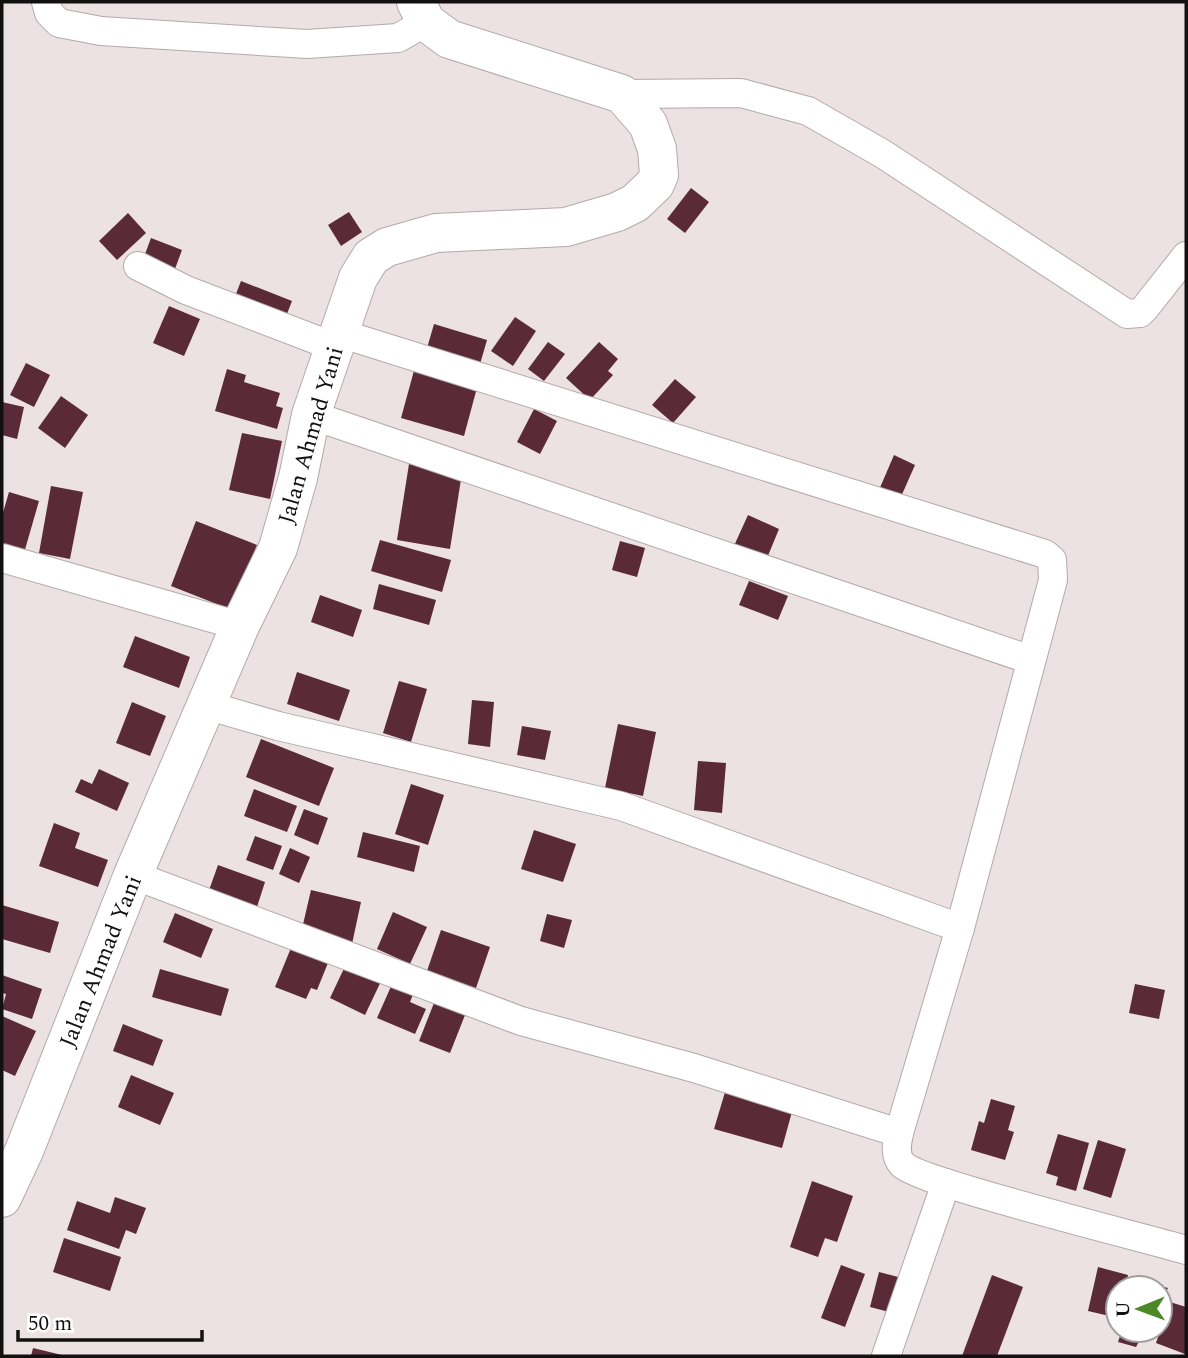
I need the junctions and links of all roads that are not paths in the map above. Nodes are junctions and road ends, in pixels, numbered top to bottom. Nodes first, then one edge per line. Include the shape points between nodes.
1 (46, 2) edge
2 (421, 12) edge
3 (622, 94) junction
4 (1186, 256) edge
5 (138, 266) dead end
6 (337, 340) junction
7 (311, 415) junction
8 (2, 558) edge
9 (240, 626) junction
10 (1031, 660) junction
11 (206, 705) junction
12 (134, 875) junction
13 (960, 928) junction
14 (899, 1133) junction
15 (946, 1182) junction
16 (3, 1189) edge
17 (1186, 1250) edge
18 (886, 1356) edge

1 - 2 street via 59,23 101,31 307,44 398,38
2 - 3 highway via 449,39
3 - 4 street via 741,93 808,111 883,154 1127,314 1140,313
3 - 6 highway, Jalan Ahmad Yani via 648,124 657,149 655,184 635,203 566,227 436,233 387,247 371,257 358,278
5 - 6 street via 186,290
6 - 7 highway, Jalan Ahmad Yani
6 - 10 street via 1045,554 1052,560 1053,580
7 - 9 highway, Jalan Ahmad Yani via 278,548
7 - 10 street
8 - 9 street
9 - 11 highway, Jalan Ahmad Yani
10 - 13 street
11 - 12 highway, Jalan Ahmad Yani
11 - 13 street via 621,806
12 - 14 street via 521,1021 694,1068
12 - 16 highway, Jalan Ahmad Yani via 24,1151
13 - 14 street
14 - 15 street via 897,1155 904,1167
15 - 17 street
15 - 18 street

